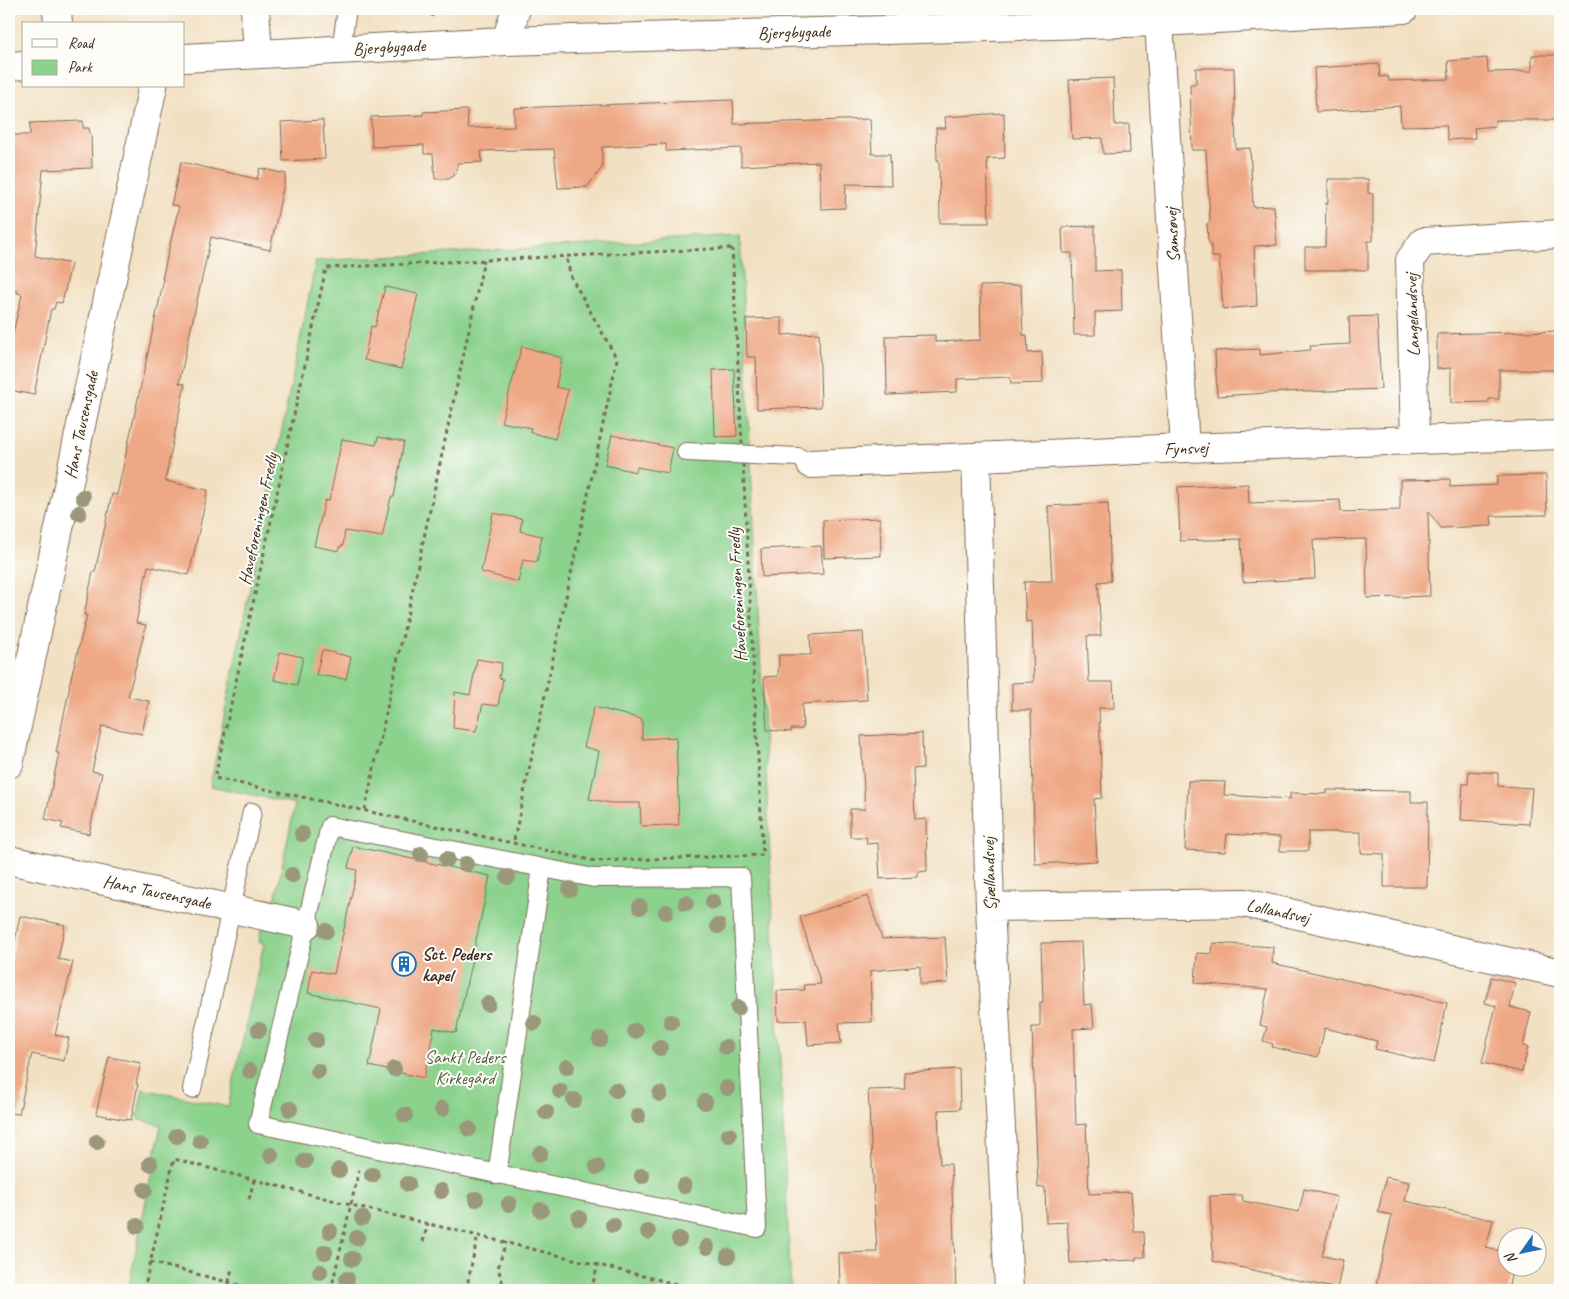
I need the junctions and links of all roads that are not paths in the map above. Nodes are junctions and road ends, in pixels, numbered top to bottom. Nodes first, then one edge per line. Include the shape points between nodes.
1 (56, 9) edge
2 (255, 9) edge
3 (347, 9) edge
4 (516, 9) edge
5 (1404, 9) edge
6 (910, 18) edge
7 (58, 22) edge
8 (1159, 22) junction
9 (506, 41) junction
10 (341, 49) junction
11 (258, 53) junction
12 (185, 58) edge
13 (22, 65) edge
14 (9, 66) edge
15 (153, 88) edge
16 (1560, 234) edge
17 (1560, 435) edge
18 (1415, 440) junction
19 (1185, 448) junction
20 (686, 452) dead end
21 (976, 457) junction
22 (812, 464) joint
23 (9, 764) edge
24 (252, 812) dead end
25 (9, 860) edge
26 (542, 868) junction
27 (990, 907) junction
28 (231, 908) junction
29 (306, 925) junction
30 (1560, 973) edge
31 (192, 1089) dead end
32 (498, 1175) junction
33 (1009, 1290) edge

1 - 7 street
2 - 11 street
3 - 10 lane
4 - 9 street
5 - 8 street, Bjergbygade
6 - 8 street, Bjergbygade
6 - 9 street, Bjergbygade
8 - 19 street, Samsøvej
9 - 10 street, Bjergbygade
10 - 11 street, Bjergbygade
11 - 12 street, Bjergbygade
13 - 14 street
15 - 23 street, Hans Tausensgade
16 - 18 street, Langelandsvej via 1423,242 1410,260
17 - 18 street, Fynsvej
18 - 19 street, Fynsvej
19 - 21 street, Fynsvej
20 - 22 lane via 798,457
21 - 22 street, Fynsvej
21 - 27 street, Sjællandsvej
24 - 28 lane
25 - 28 street, Hans Tausensgade
26 - 29 lane via 330,826
26 - 32 lane
26 - 32 lane via 594,878 741,877 757,1228
27 - 30 street, Lollandsvej via 1244,903
27 - 33 street, Sjællandsvej
28 - 29 street, Hans Tausensgade
28 - 31 lane
29 - 32 lane via 258,1124

